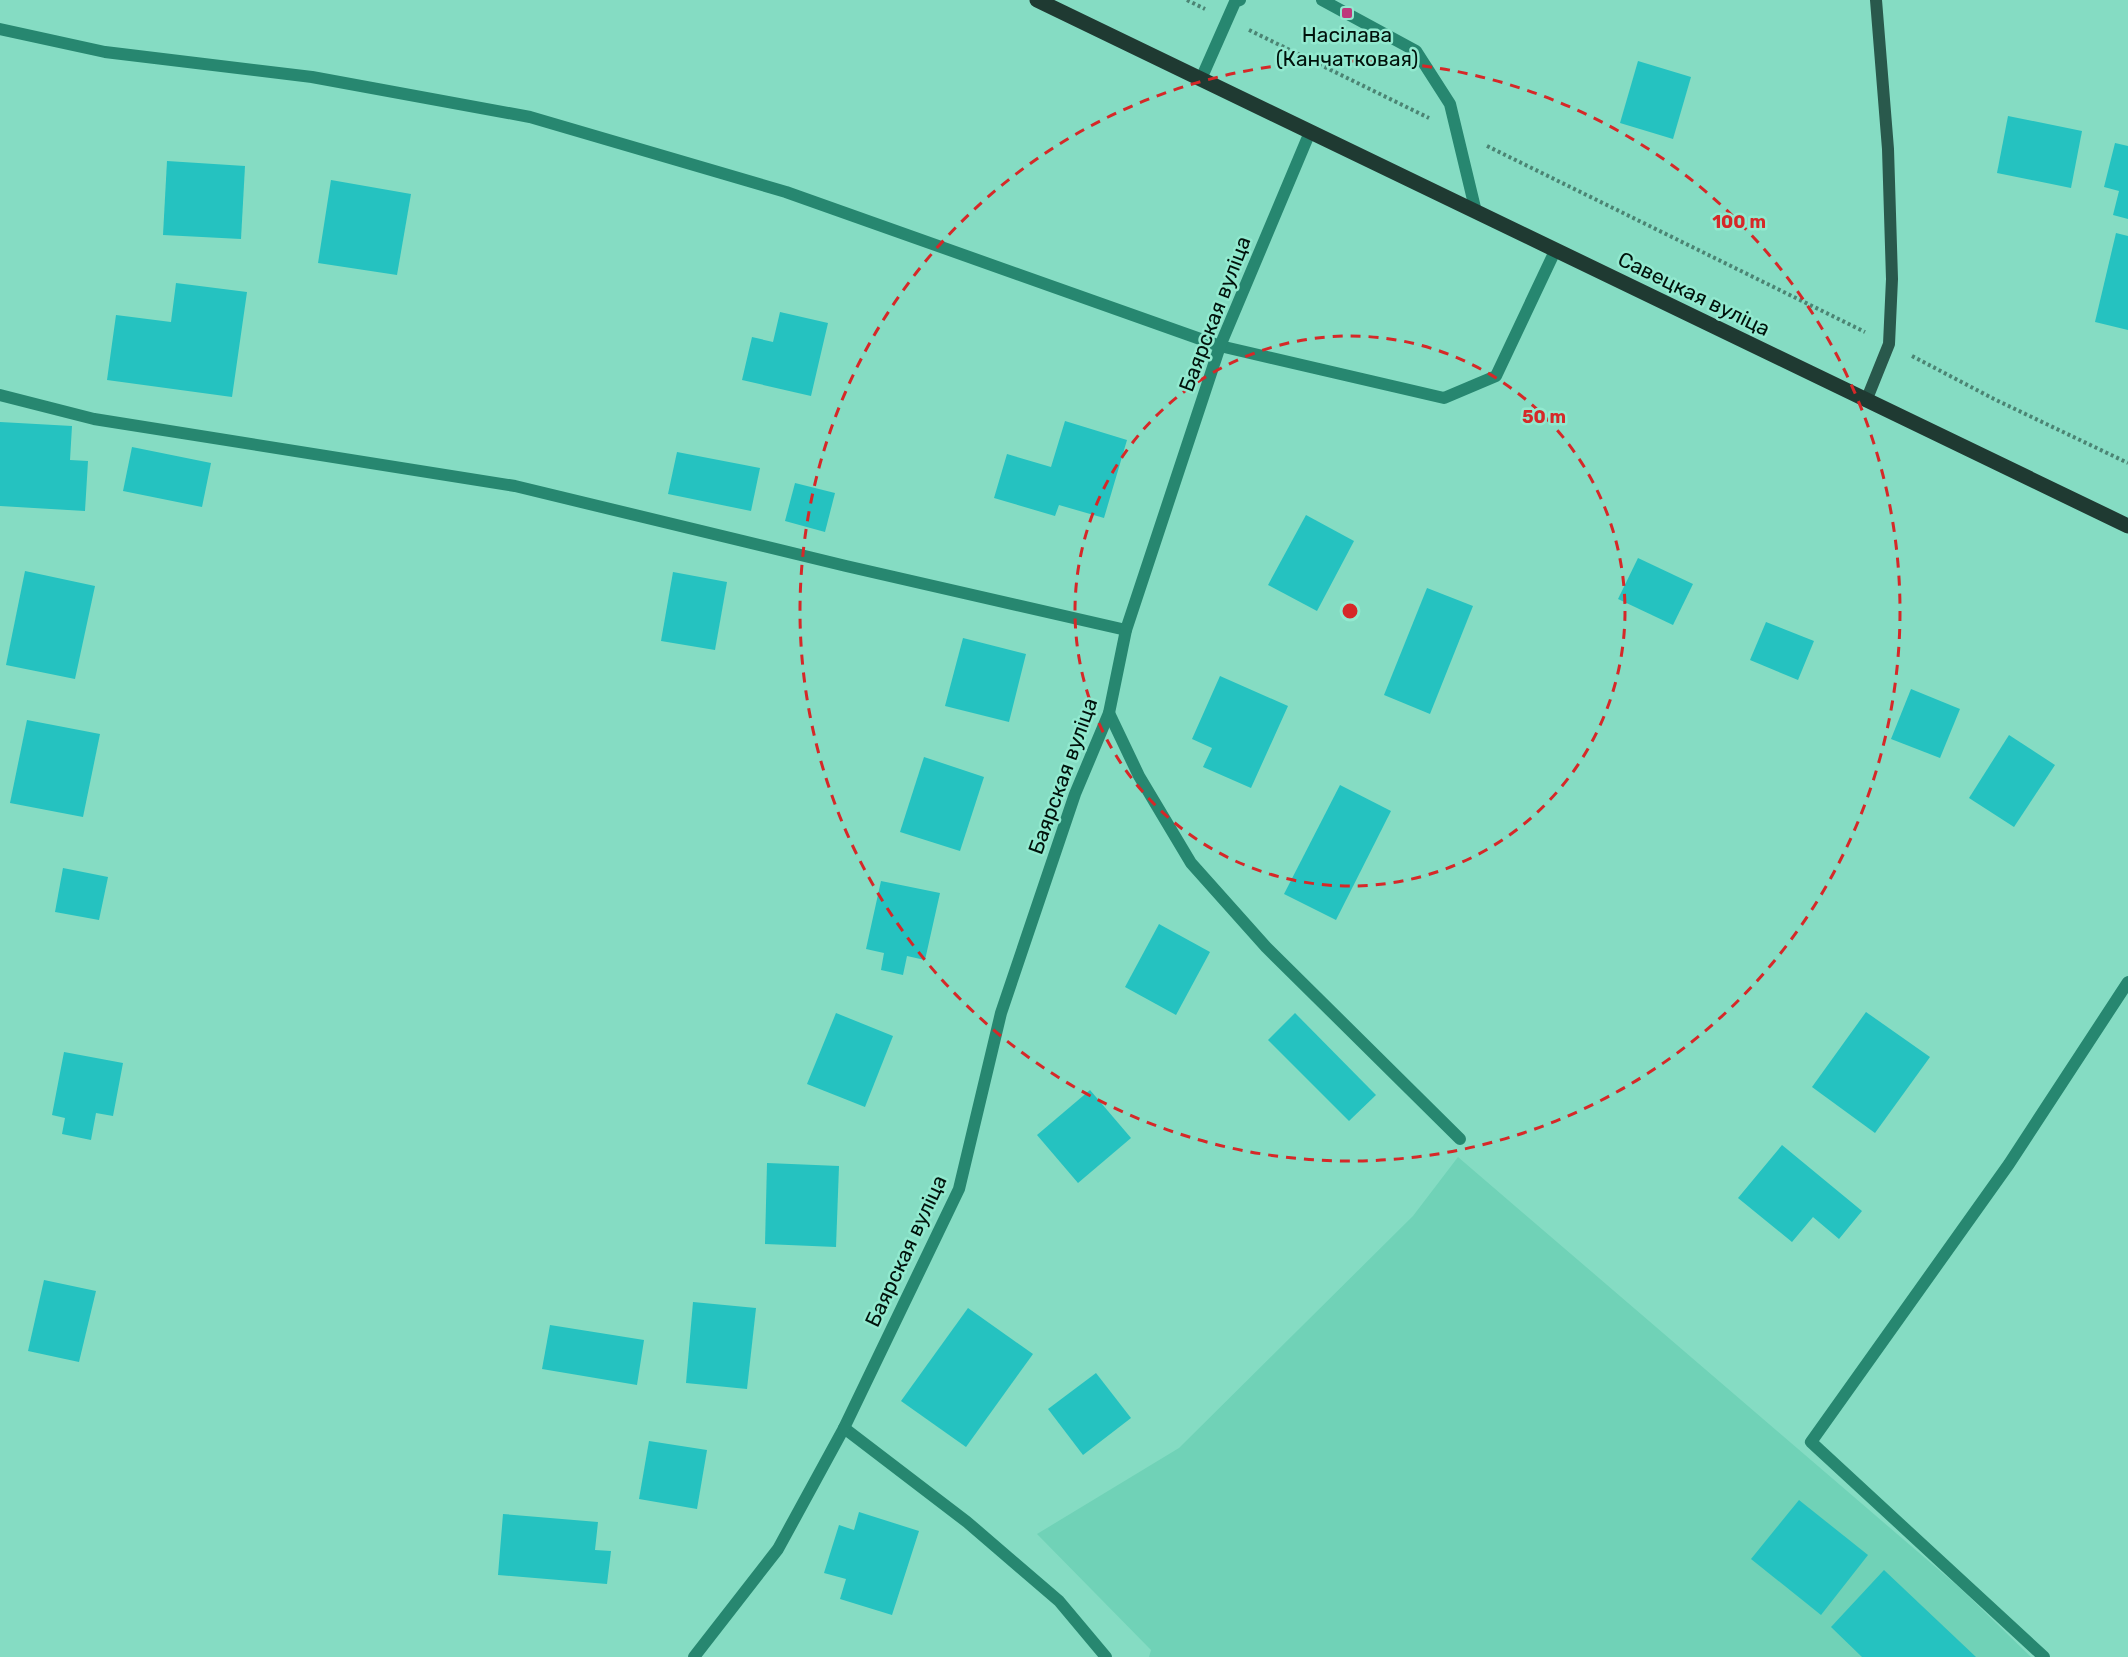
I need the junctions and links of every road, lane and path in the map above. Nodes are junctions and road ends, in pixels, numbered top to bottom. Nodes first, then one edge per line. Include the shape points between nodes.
1 (1037, 0) edge
2 (1186, 0) edge
3 (1240, 0) edge
4 (1322, 0) edge
5 (1876, 0) edge
6 (1227, 20) junction
7 (0, 29) edge
8 (1201, 80) junction
9 (1456, 131) junction
10 (1310, 132) junction
11 (1476, 212) junction
12 (1555, 250) junction
13 (1889, 344) junction
14 (1220, 346) junction
15 (0, 395) edge
16 (1866, 401) junction
17 (2128, 464) edge
18 (2128, 526) edge
19 (1126, 630) junction
20 (1109, 713) junction
21 (2128, 982) edge
22 (1460, 1139) dead end
23 (844, 1428) junction
24 (694, 1657) edge
25 (1106, 1657) edge
26 (2044, 1657) edge

1 - 8 main road, Савецкая вуліца
2 - 6 path
3 - 6 street via 1235,2
4 - 9 street via 1416,51 1450,104
5 - 13 street via 1888,161 1892,279
6 - 8 street
6 - 9 path
7 - 14 street via 105,52 312,77 530,117 786,192
8 - 10 main road, Савецкая вуліца
9 - 11 street
9 - 13 path
10 - 11 main road, Савецкая вуліца
10 - 14 street, Баярская вуліца
11 - 12 main road, Савецкая вуліца
12 - 14 street via 1496,376 1444,398
12 - 16 main road, Савецкая вуліца
13 - 16 street
13 - 17 path
14 - 19 street, Баярская вуліца
15 - 19 street via 94,419 515,486
16 - 18 main road, Савецкая вуліца
19 - 20 street, Баярская вуліца
20 - 22 street via 1138,776 1191,863 1266,946
20 - 23 street, Баярская вуліца via 1076,794 1002,1013 959,1189
21 - 26 street via 2009,1164 1811,1442
23 - 24 street, Баярская вуліца via 778,1549
23 - 25 street via 967,1522 1059,1601

